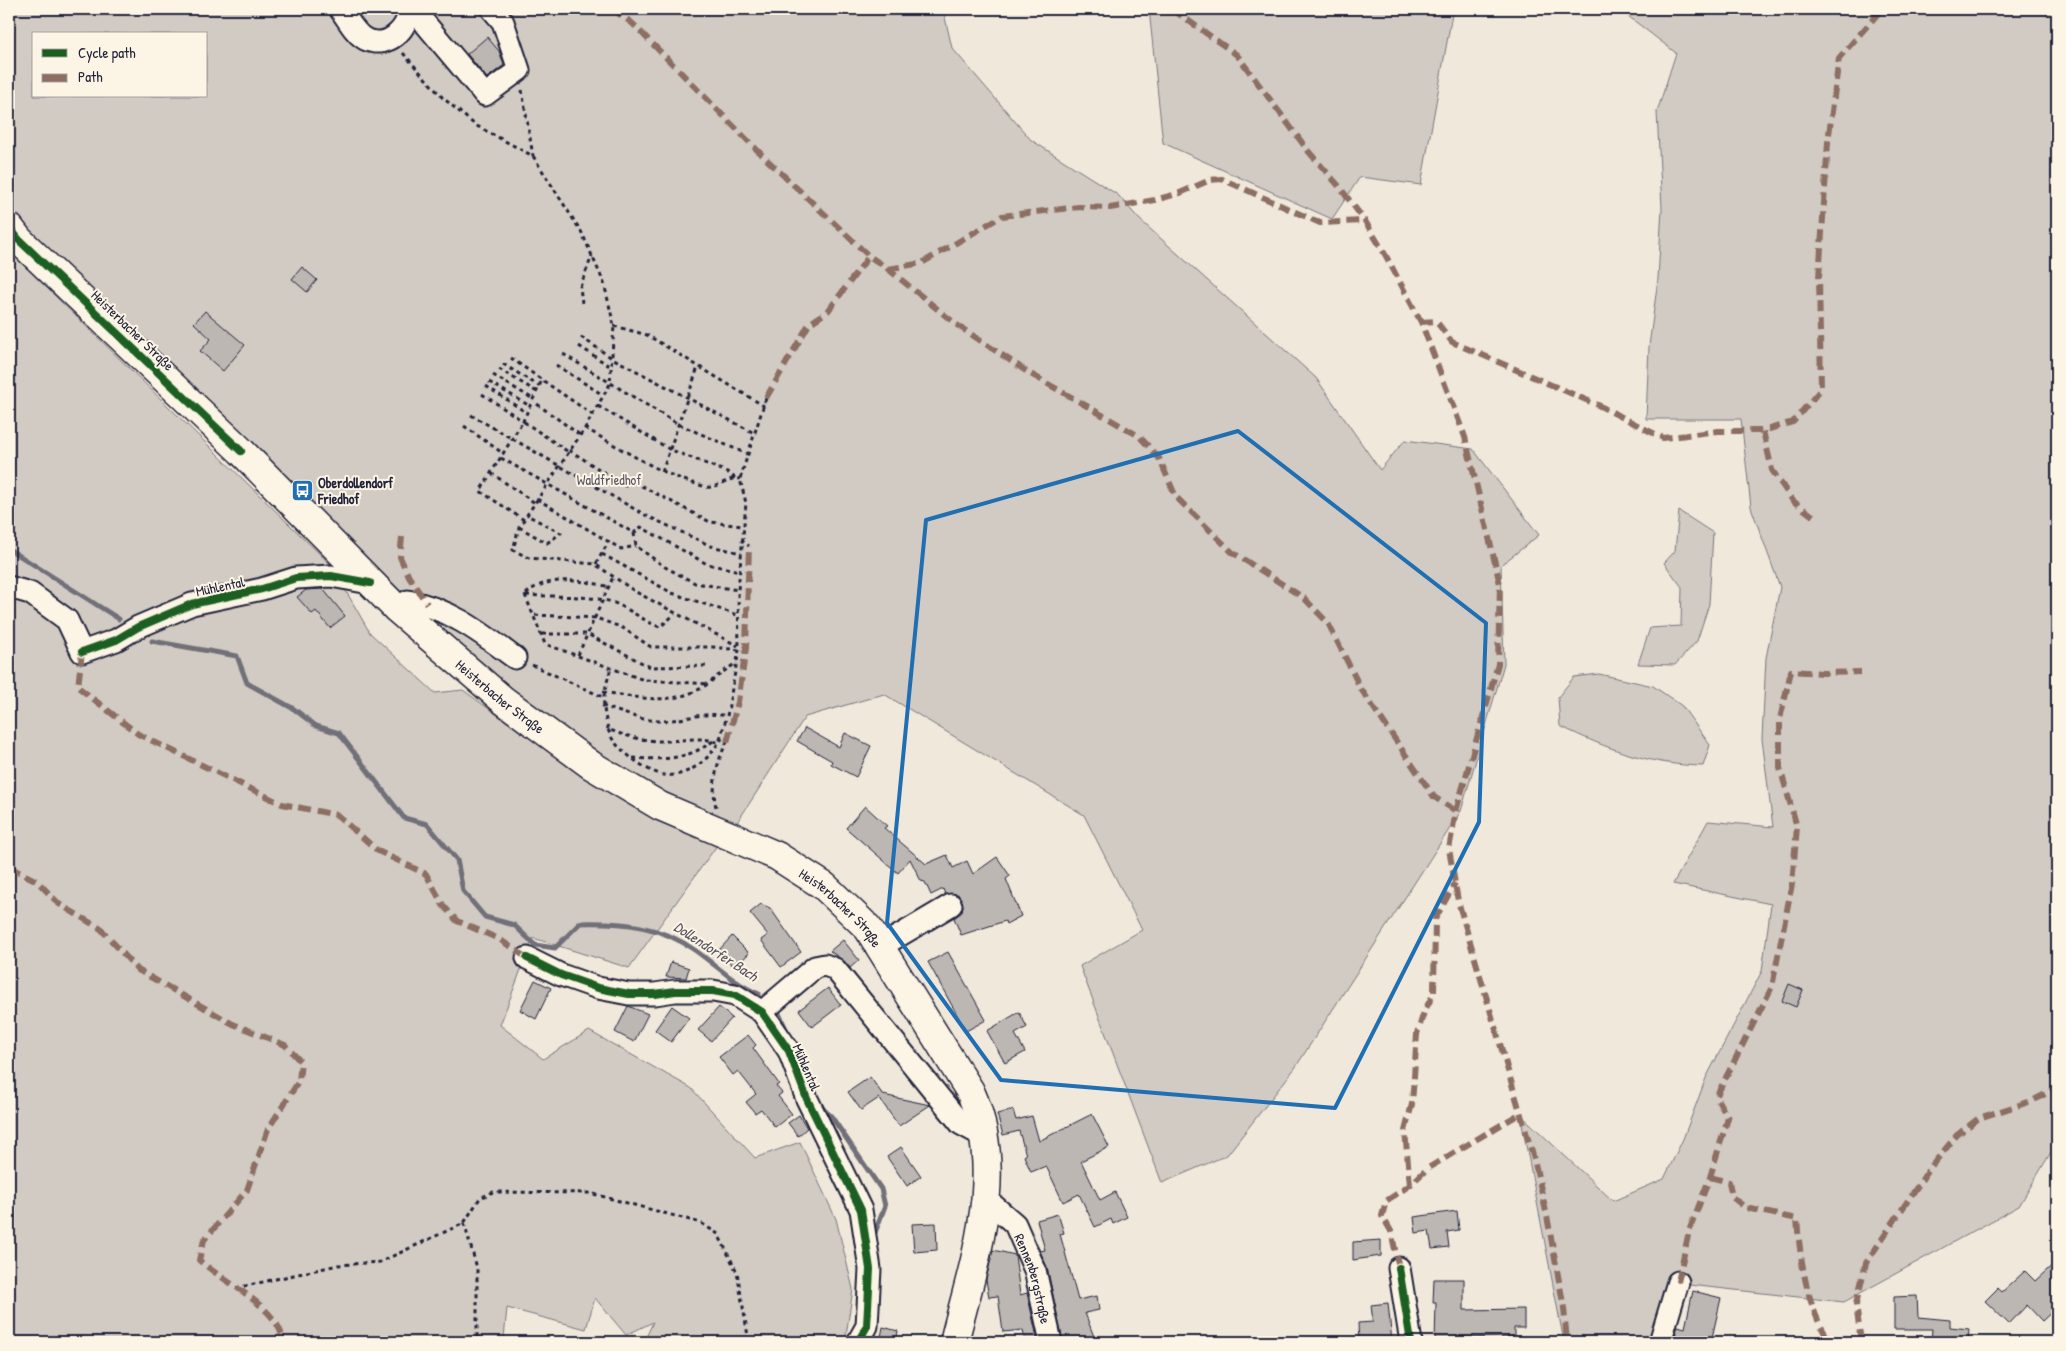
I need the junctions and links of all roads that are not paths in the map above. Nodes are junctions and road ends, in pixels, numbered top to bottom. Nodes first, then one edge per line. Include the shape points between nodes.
1 (340, 9) edge
2 (411, 9) edge
3 (492, 9) edge
4 (9, 227) edge
5 (370, 583) junction
6 (9, 587) edge
7 (397, 608) junction
8 (515, 658) road end
9 (951, 905) dead end
10 (880, 947) junction
11 (527, 958) dead end
12 (762, 1012) junction
13 (985, 1137) junction
14 (986, 1199) junction
15 (1399, 1268) dead end
16 (1678, 1282) dead end
17 (858, 1342) edge
18 (954, 1342) edge
19 (1051, 1342) edge
20 (1411, 1342) edge
21 (1660, 1342) edge

1 - 2 street via 366,39 380,41 403,30
2 - 3 street via 485,95 518,70 503,22
4 - 5 main road, Heisterbacher Straße via 248,457
5 - 6 street, Mühlental via 331,576 296,578 262,590 192,604 116,640 82,652 67,620 30,594
5 - 7 main road, Heisterbacher Straße
7 - 8 street via 408,601 431,605 474,627
7 - 10 main road, Heisterbacher Straße via 488,688 591,765 660,806 777,856 808,874 868,928
9 - 10 street
10 - 13 main road, Heisterbacher Straße via 970,1091 980,1112
11 - 12 street, Mühlental via 598,988 629,994 713,991 735,995
12 - 13 street via 815,967 825,965 835,969 961,1124
12 - 17 street, Mühlental via 789,1051 807,1099 861,1210 870,1269 866,1326
13 - 14 main road, Heisterbacher Straße
14 - 18 main road, Heisterbacher Straße via 983,1227
14 - 19 street, Rennenbergstraße via 1015,1224 1035,1270
15 - 20 street
16 - 21 street

